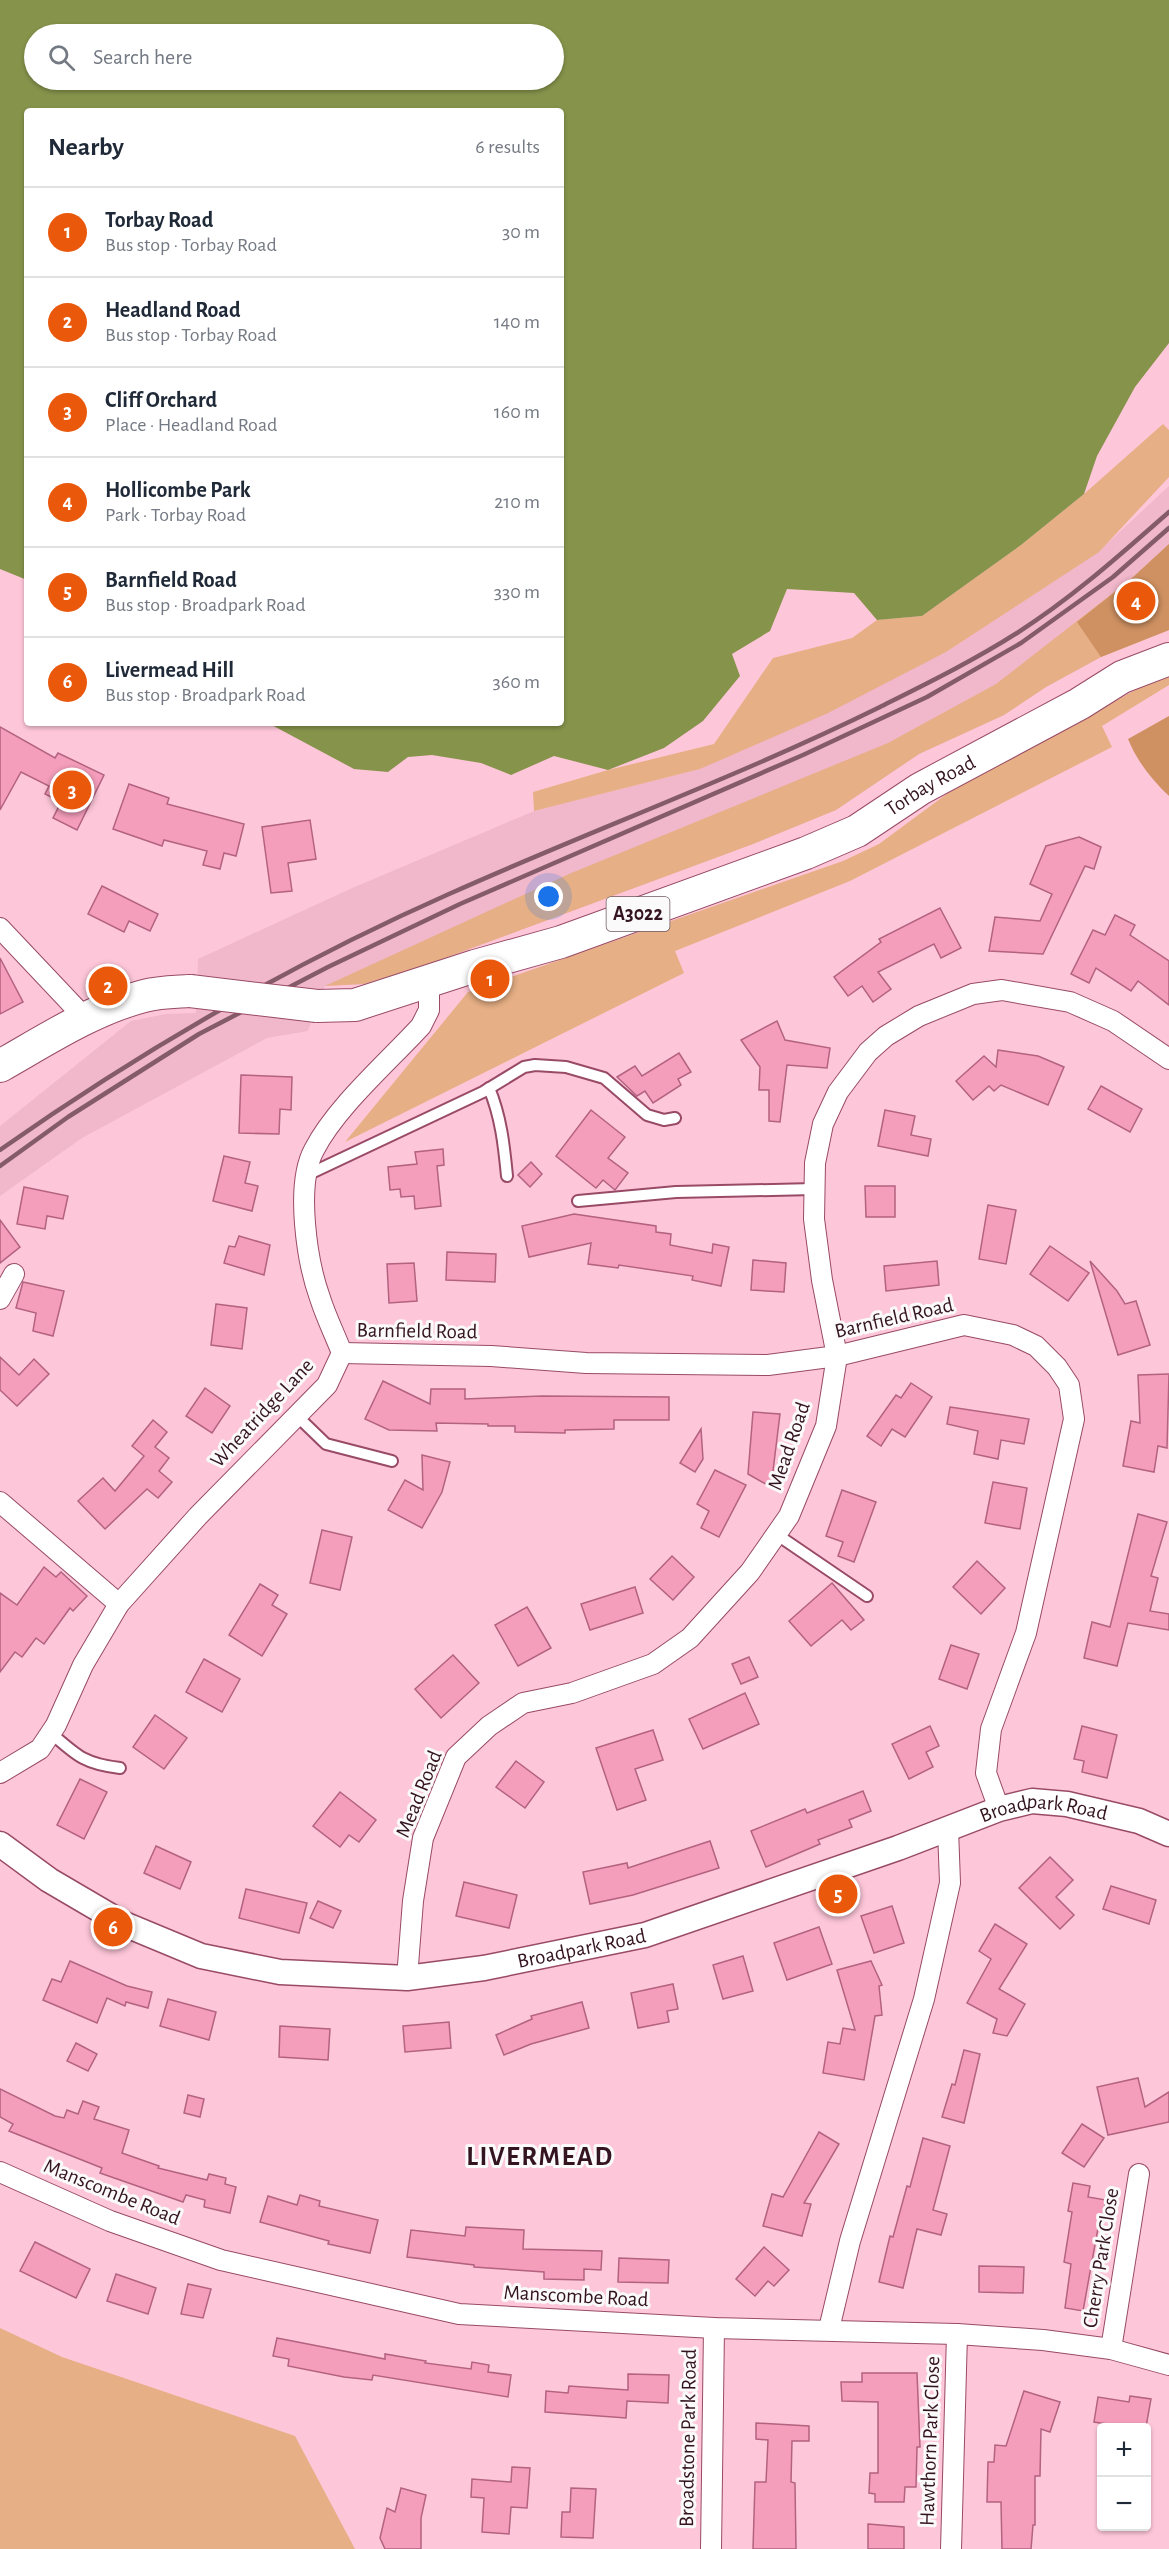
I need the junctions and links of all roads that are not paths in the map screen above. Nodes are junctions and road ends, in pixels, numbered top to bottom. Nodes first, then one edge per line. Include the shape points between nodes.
1 (1169, 659) edge
2 (0, 928) edge
3 (429, 982) junction
4 (85, 1018) junction
5 (1169, 1059) edge
6 (0, 1066) edge
7 (489, 1088) junction
8 (675, 1118) dead end
9 (307, 1175) junction
10 (507, 1176) dead end
11 (814, 1189) junction
12 (578, 1201) dead end
13 (14, 1274) dead end
14 (0, 1299) edge
15 (342, 1353) junction
16 (837, 1356) junction
17 (297, 1416) junction
18 (392, 1461) dead end
19 (0, 1502) edge
20 (776, 1534) junction
21 (867, 1596) dead end
22 (119, 1604) junction
23 (51, 1733) junction
24 (120, 1768) dead end
25 (0, 1773) edge
26 (999, 1809) junction
27 (948, 1829) junction
28 (1169, 1834) edge
29 (0, 1844) edge
30 (407, 1978) junction
31 (0, 2172) edge
32 (1139, 2174) dead end
33 (714, 2328) junction
34 (829, 2329) junction
35 (957, 2334) junction
36 (1111, 2349) junction
37 (1169, 2365) edge
38 (711, 2549) edge
39 (951, 2549) edge

1 - 3 main road, Torbay Road / A3022 via 1122,677 927,785 857,831 561,942
2 - 4 street
3 - 4 main road, Torbay Road / A3022, bridge via 355,1005 317,1006 190,992 145,995
3 - 9 street, Wheatridge Lane via 429,1010 421,1026 332,1121 312,1152
4 - 6 main road, Torbay Road / A3022
5 - 11 street, Mead Road via 1113,1021 1070,1002 1002,990 972,994 919,1017 886,1036 868,1052 838,1092 823,1124
7 - 8 lane via 524,1067 549,1064 604,1078 647,1115 664,1120
7 - 9 lane
7 - 10 lane via 504,1137
9 - 15 street, Wheatridge Lane via 303,1215 308,1245 319,1297
11 - 12 lane via 676,1192
11 - 16 street, Mead Road via 822,1280
13 - 14 street
15 - 16 street, Barnfield Road via 490,1356 586,1363 768,1365
15 - 17 street, Wheatridge Lane via 327,1385
16 - 20 street, Mead Road via 826,1426 789,1516
16 - 26 street, Barnfield Road via 964,1325 1013,1335 1036,1346 1058,1367 1069,1385 1074,1419 1028,1622 991,1729 986,1773
17 - 18 lane via 326,1444
17 - 22 street, Wheatridge Lane via 198,1516
19 - 22 street
20 - 21 lane
20 - 30 street, Mead Road via 750,1572 690,1638 653,1664 572,1693 523,1703 489,1726 456,1757 423,1838
22 - 23 street, Wheatridge Lane via 83,1665
23 - 24 lane via 85,1761
23 - 25 street, Wheatridge Lane via 40,1749
26 - 27 street, Broadpark Road
26 - 28 street, Broadpark Road via 1032,1801 1068,1804 1140,1821
27 - 30 street, Broadpark Road via 645,1935 484,1968
27 - 34 street via 950,1883 924,1999 850,2241
29 - 30 street, Broadpark Road via 49,1880 124,1924 201,1956 280,1972
31 - 33 street, Manscombe Road via 110,2221 221,2260 447,2311
32 - 36 street, Cherry Park Close
33 - 34 street, Manscombe Road
33 - 38 street, Broadstone Park Road
34 - 35 street, Manscombe Road
35 - 36 street, Manscombe Road
35 - 39 street, Hawthorn Park Close
36 - 37 street, Manscombe Road

